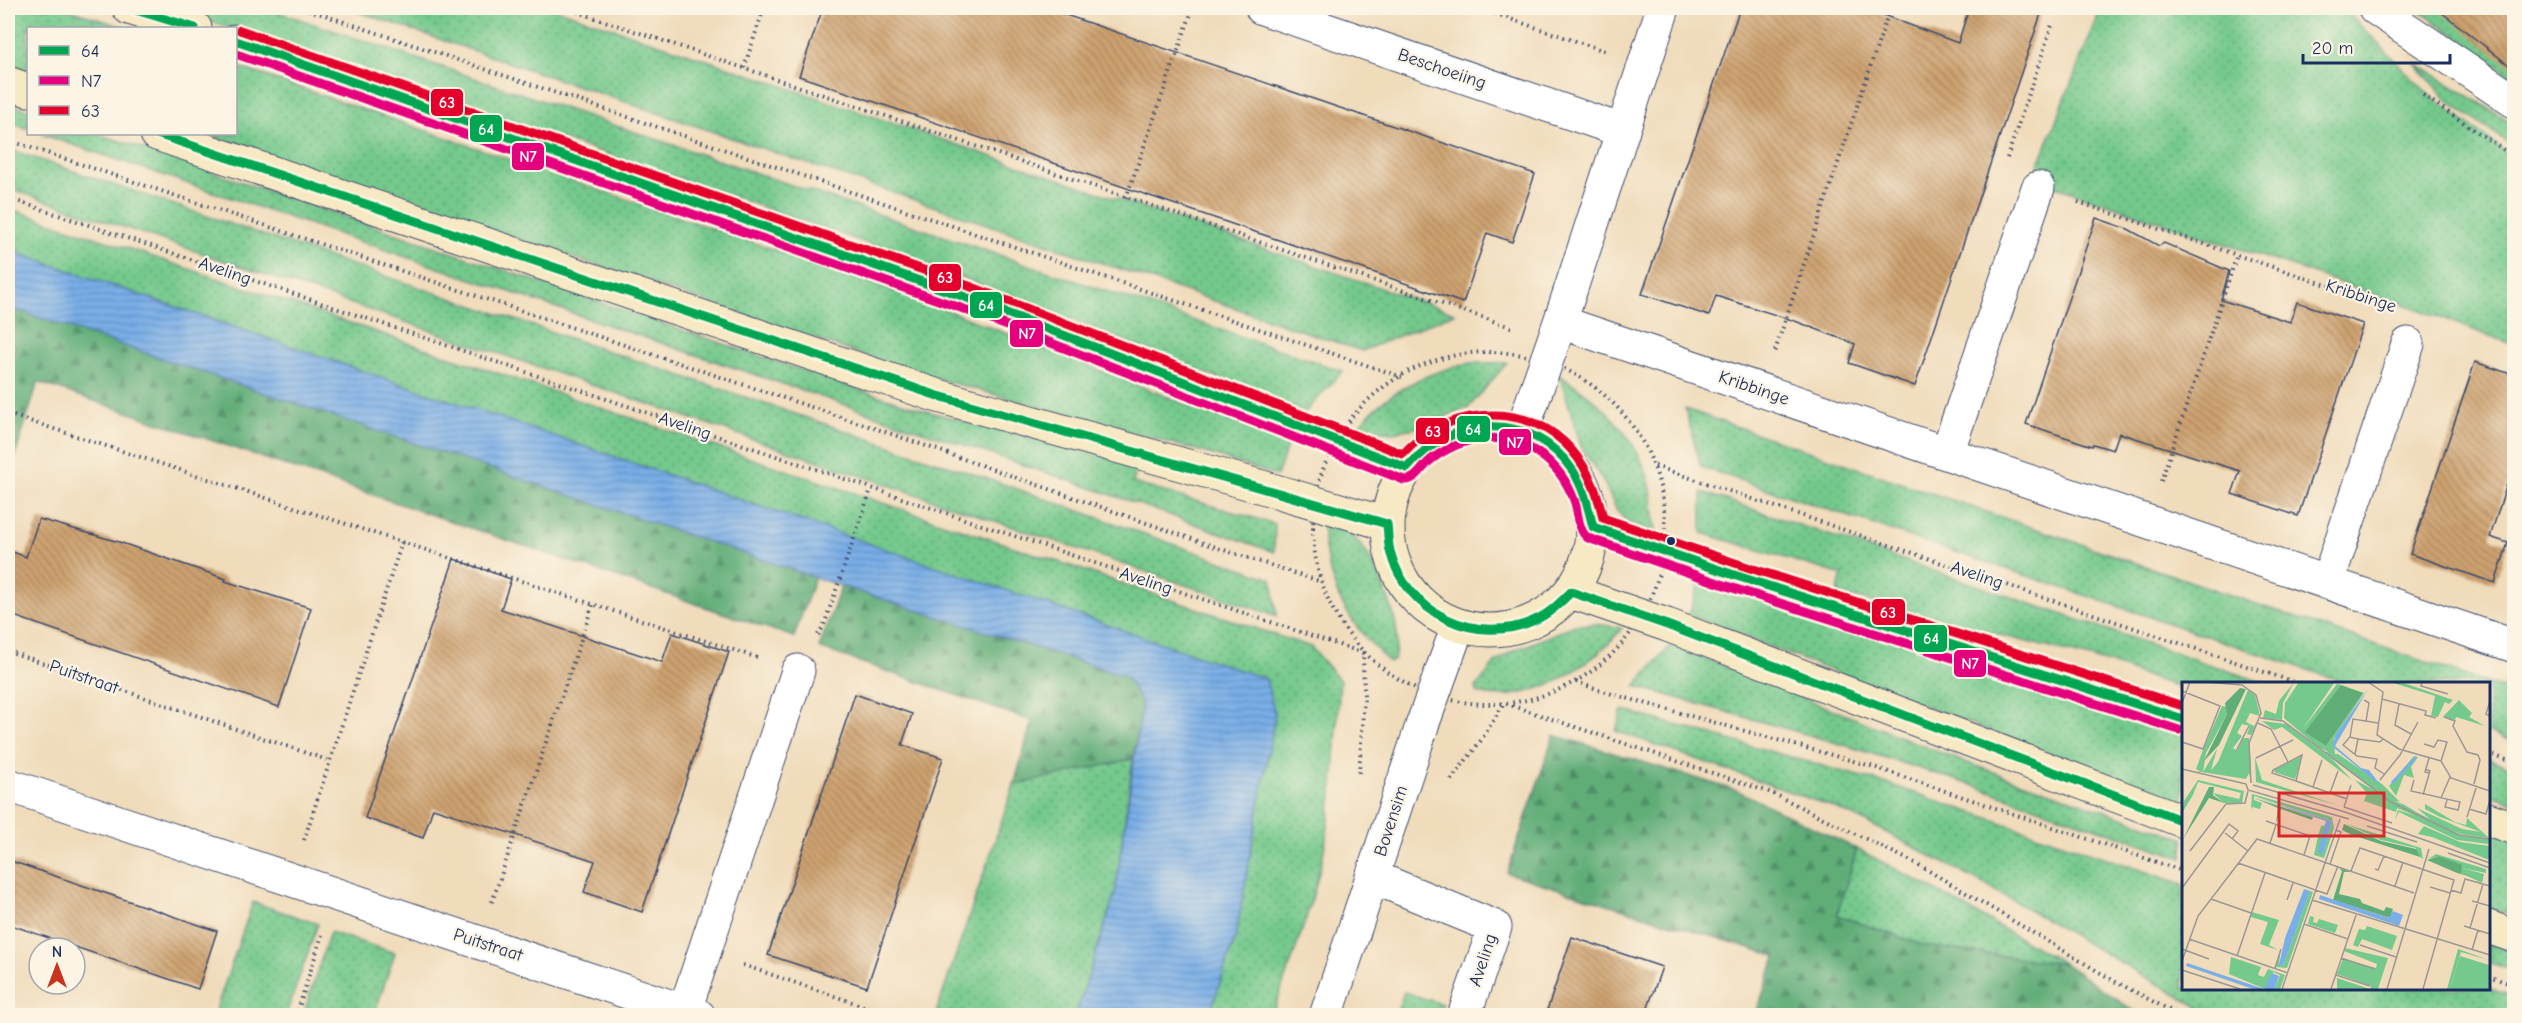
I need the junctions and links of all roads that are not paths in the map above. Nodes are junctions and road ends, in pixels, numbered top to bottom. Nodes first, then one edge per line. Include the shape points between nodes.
1 (129, 8) edge
2 (1262, 8) edge
3 (1663, 8) edge
4 (2375, 8) edge
5 (192, 27) edge
6 (237, 41) edge
7 (8, 83) edge
8 (27, 90) edge
9 (2514, 101) edge
10 (1623, 131) junction
11 (160, 135) edge
12 (2038, 188) road end
13 (1557, 332) junction
14 (2408, 344) road end
15 (1522, 431) junction
16 (1947, 453) junction
17 (1407, 468) junction
18 (1387, 524) junction
19 (1593, 527) junction
20 (2327, 583) junction
21 (1571, 592) junction
22 (1458, 626) junction
23 (2514, 646) edge
24 (798, 670) road end
25 (2182, 718) edge
26 (8, 785) edge
27 (2489, 820) edge
28 (2182, 821) edge
29 (2514, 828) edge
30 (1373, 877) junction
31 (2489, 928) edge
32 (2514, 936) edge
33 (692, 1013) edge
34 (1326, 1016) edge
35 (1464, 1016) edge

1 - 5 main road
2 - 10 street, Beschoeiing
3 - 10 street
4 - 9 street
6 - 17 main road via 965,297
7 - 8 main road
10 - 13 street
11 - 18 main road via 935,395
12 - 16 street
13 - 15 street
13 - 16 street, Kribbinge via 1761,391
14 - 20 street
15 - 17 main road via 1497,426 1471,428 1425,449
15 - 19 main road via 1559,452 1573,468 1591,506
16 - 20 street, Kribbinge
17 - 18 main road via 1397,485
18 - 22 main road via 1390,551 1399,575 1414,597 1434,615
19 - 21 main road via 1588,561
19 - 25 main road via 1688,561
20 - 23 street, Kribbinge
21 - 22 main road via 1553,610 1524,625 1482,631
21 - 28 main road
22 - 30 street, Bovensim
24 - 33 street, Puitstraat via 704,951
26 - 33 street, Puitstraat
27 - 29 main road
30 - 34 street, Bovensim
30 - 35 street, Aveling via 1495,927
31 - 32 main road

